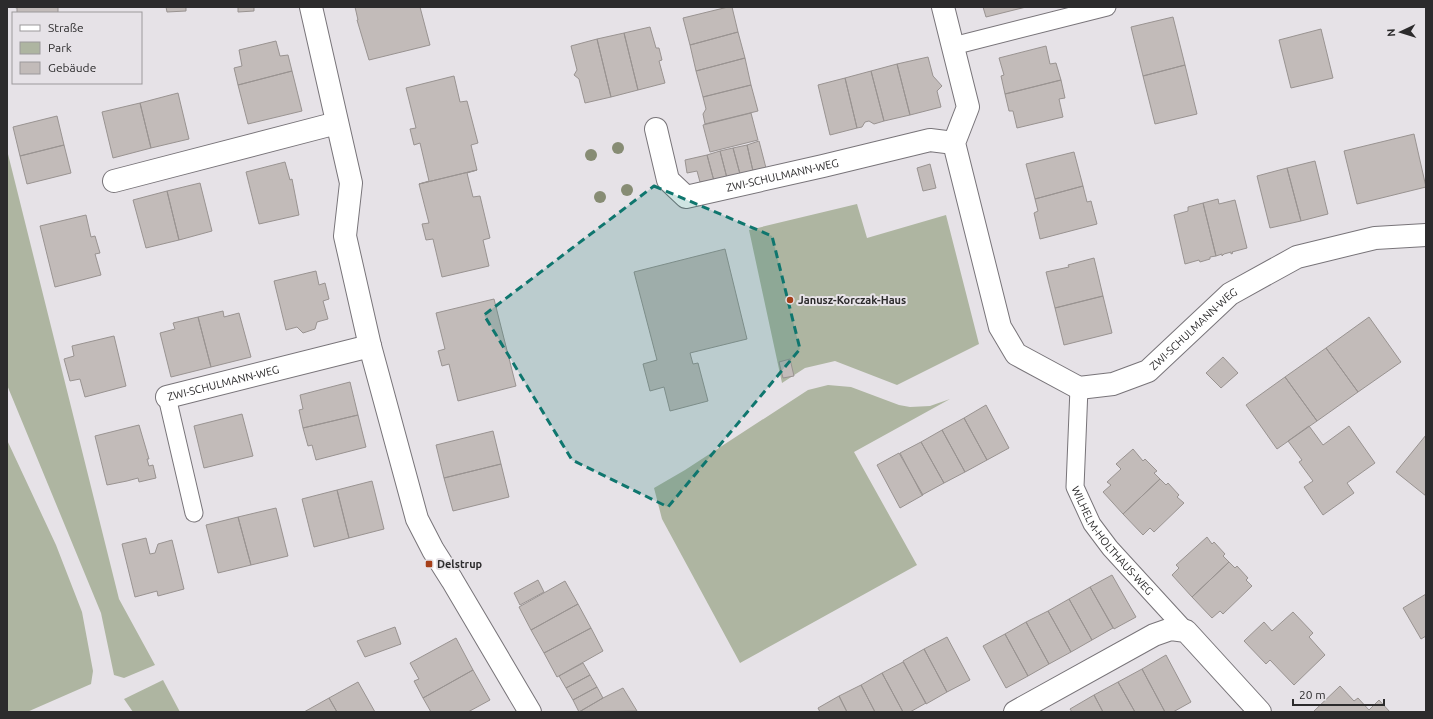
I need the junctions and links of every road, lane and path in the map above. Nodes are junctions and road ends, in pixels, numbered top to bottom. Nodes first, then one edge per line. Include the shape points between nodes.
1 (311, 7) edge
2 (943, 7) edge
3 (1107, 7) edge
4 (953, 46) junction
5 (337, 124) junction
6 (656, 129) dead end
7 (954, 143) junction
8 (114, 181) dead end
9 (1426, 235) edge
10 (370, 346) junction
11 (1079, 388) junction
12 (167, 397) joint
13 (194, 513) dead end
14 (1186, 632) junction
15 (530, 712) edge
16 (1016, 712) edge
17 (1260, 712) edge

1 - 5 street
2 - 4 street
3 - 4 lane
4 - 7 street via 968,107
5 - 8 street
5 - 10 street via 351,183 344,236
6 - 7 street, ZWI-SCHULMANN-WEG via 668,180 686,197 930,140
7 - 11 street via 1000,328 1016,354
9 - 11 street, ZWI-SCHULMANN-WEG via 1375,238 1297,257 1230,294 1148,371 1113,384
10 - 12 street, ZWI-SCHULMANN-WEG
10 - 15 street via 417,519
11 - 14 lane, WILHELM-HOLTHAUS-WEG via 1075,487 1092,524 1110,548
12 - 13 lane, ZWI-SCHULMANN-WEG
14 - 16 street via 1171,629 1154,635
14 - 17 street, WILHELM-HOLTHAUS-WEG

